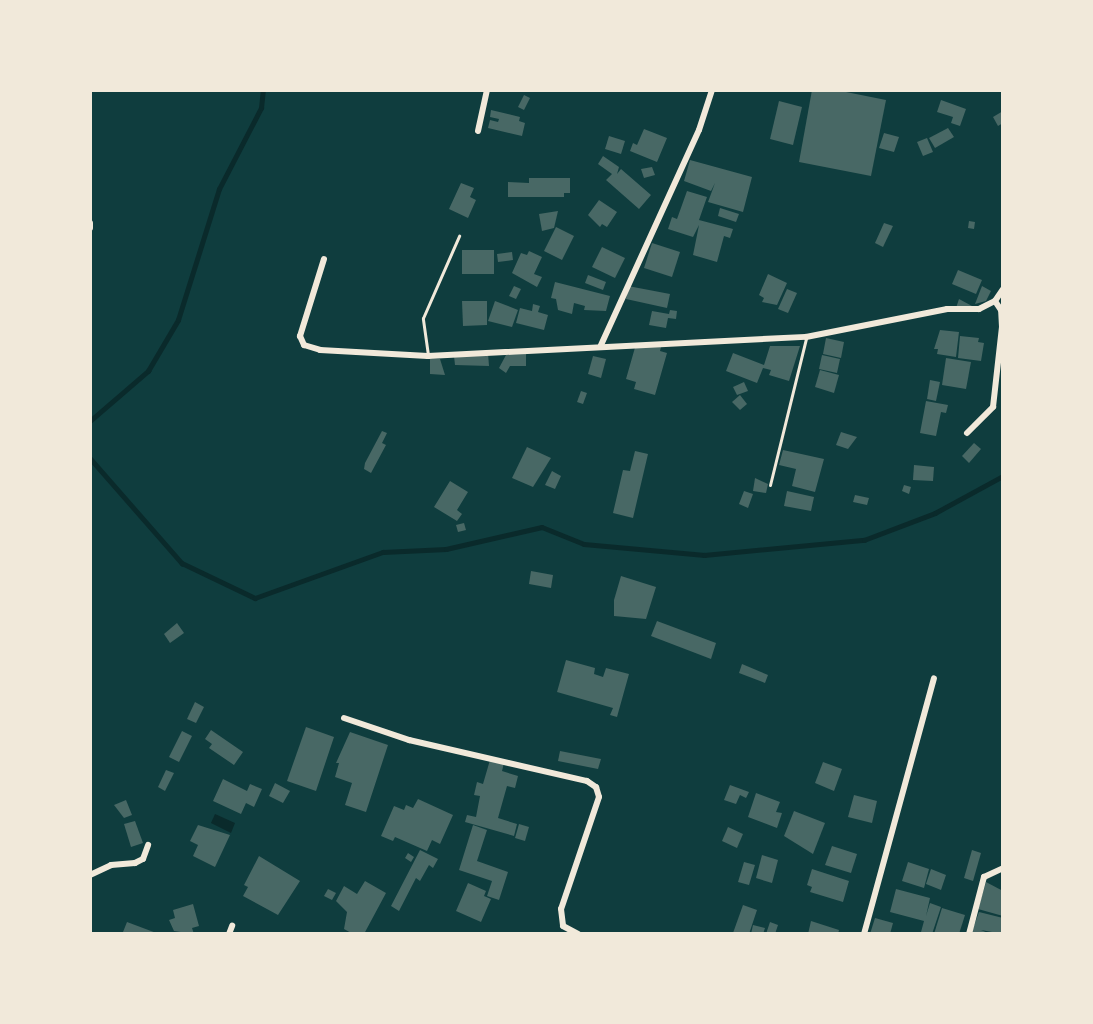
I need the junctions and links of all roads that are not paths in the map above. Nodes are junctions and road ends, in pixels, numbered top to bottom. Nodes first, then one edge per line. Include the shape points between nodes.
1 (487, 90) edge
2 (712, 90) edge
3 (478, 131) dead end
4 (90, 223) edge
5 (90, 228) edge
6 (459, 237) dead end
7 (324, 260) dead end
8 (1003, 289) edge
9 (995, 301) junction
10 (806, 337) junction
11 (601, 345) junction
12 (428, 356) junction
13 (968, 433) dead end
14 (770, 485) dead end
15 (934, 678) dead end
16 (344, 718) dead end
17 (148, 845) dead end
18 (1003, 868) edge
19 (90, 875) edge
20 (232, 926) dead end
21 (229, 934) edge
22 (578, 934) edge
23 (864, 934) edge
24 (969, 934) edge

1 - 3 street
2 - 11 street via 699,130
4 - 5 street
6 - 12 lane via 423,318
7 - 12 street via 300,336 304,345 320,350
8 - 9 street
9 - 10 street via 979,309 947,309
9 - 13 street via 1001,310 1002,327 993,407
10 - 11 street
10 - 14 lane
11 - 12 street
15 - 23 street
16 - 22 street via 409,740 587,781 596,787 599,797 561,909 563,926
17 - 19 street via 142,859 135,863 111,865
18 - 24 street via 984,877
20 - 21 street

